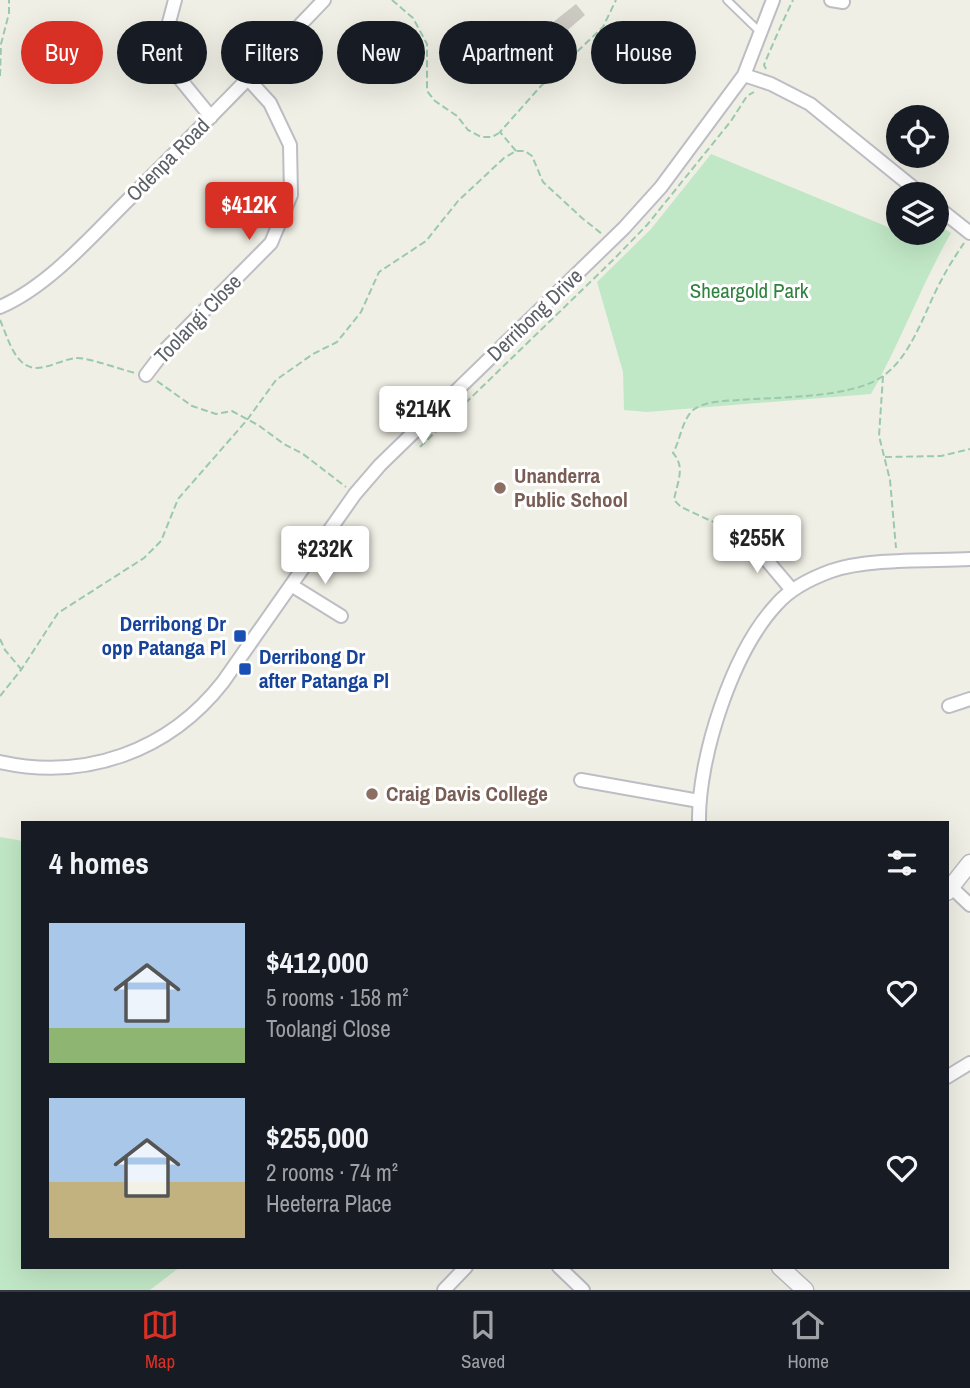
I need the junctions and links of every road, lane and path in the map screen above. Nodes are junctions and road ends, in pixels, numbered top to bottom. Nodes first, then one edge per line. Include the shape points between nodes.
1 (9, 0) edge
2 (175, 0) edge
3 (324, 0) edge
4 (392, 0) edge
5 (616, 0) edge
6 (727, 0) edge
7 (773, 0) edge
8 (304, 21) edge
9 (761, 33) junction
10 (744, 75) junction
11 (0, 76) edge
12 (243, 84) edge
13 (253, 84) edge
14 (211, 117) junction
15 (500, 132) junction
16 (516, 151) junction
17 (906, 182) edge
18 (949, 216) edge
19 (970, 233) edge
20 (611, 240) junction
21 (0, 307) edge
22 (0, 320) edge
23 (146, 375) junction
24 (883, 376) junction
25 (247, 420) junction
26 (970, 449) edge
27 (884, 457) junction
28 (355, 494) junction
29 (748, 538) joint
30 (970, 558) edge
31 (897, 562) junction
32 (291, 585) junction
33 (792, 590) junction
34 (341, 616) dead end
35 (0, 639) edge
36 (21, 670) junction
37 (0, 696) edge
38 (970, 699) edge
39 (948, 706) dead end
40 (0, 762) edge
41 (581, 780) dead end
42 (699, 801) junction
43 (699, 821) edge
44 (970, 863) edge
45 (949, 890) edge
46 (970, 905) edge
47 (970, 1063) edge
48 (949, 1076) edge
49 (464, 1269) edge
50 (561, 1269) edge
51 (782, 1269) edge
52 (444, 1290) edge
53 (583, 1290) edge
54 (804, 1290) edge

1 - 11 path
2 - 14 street via 168,26 180,79
3 - 8 street, Odenpa Road
4 - 15 path via 413,18 426,44 427,91 435,101 481,137
5 - 15 path via 603,27
6 - 9 lane
7 - 9 street, Derribong Drive
9 - 10 street, Derribong Drive
10 - 17 street via 810,104
10 - 20 street, Derribong Drive via 661,187
12 - 14 street, Odenpa Road
13 - 23 street, Toolangi Close via 270,103 290,145 291,195 271,243
14 - 21 street, Odenpa Road via 71,257 17,300
15 - 16 path
16 - 20 path via 532,156 543,182
16 - 25 path via 458,201 426,241 379,272 361,312 337,342 276,380
18 - 19 street
19 - 24 path via 906,349
20 - 28 street, Derribong Drive
22 - 23 path via 15,354 30,368 78,358
23 - 25 path via 205,412 232,411
24 - 27 path via 879,436
24 - 29 path via 843,391 703,404 691,411 673,453 681,471 674,500
25 - 28 path via 303,454
25 - 36 path via 178,499 161,541 134,565 58,613
26 - 27 path via 942,456
27 - 31 path
28 - 32 street, Derribong Drive
29 - 33 street
30 - 31 street
31 - 33 street via 831,571
32 - 34 street
32 - 40 street, Derribong Drive via 214,693 167,734 132,753 89,765 51,768
33 - 42 street via 755,632 737,666 713,732
35 - 36 path
36 - 37 path
38 - 39 street
41 - 42 street
42 - 43 street
44 - 45 street
45 - 46 street
47 - 48 street
49 - 52 street
50 - 53 street
51 - 54 street

